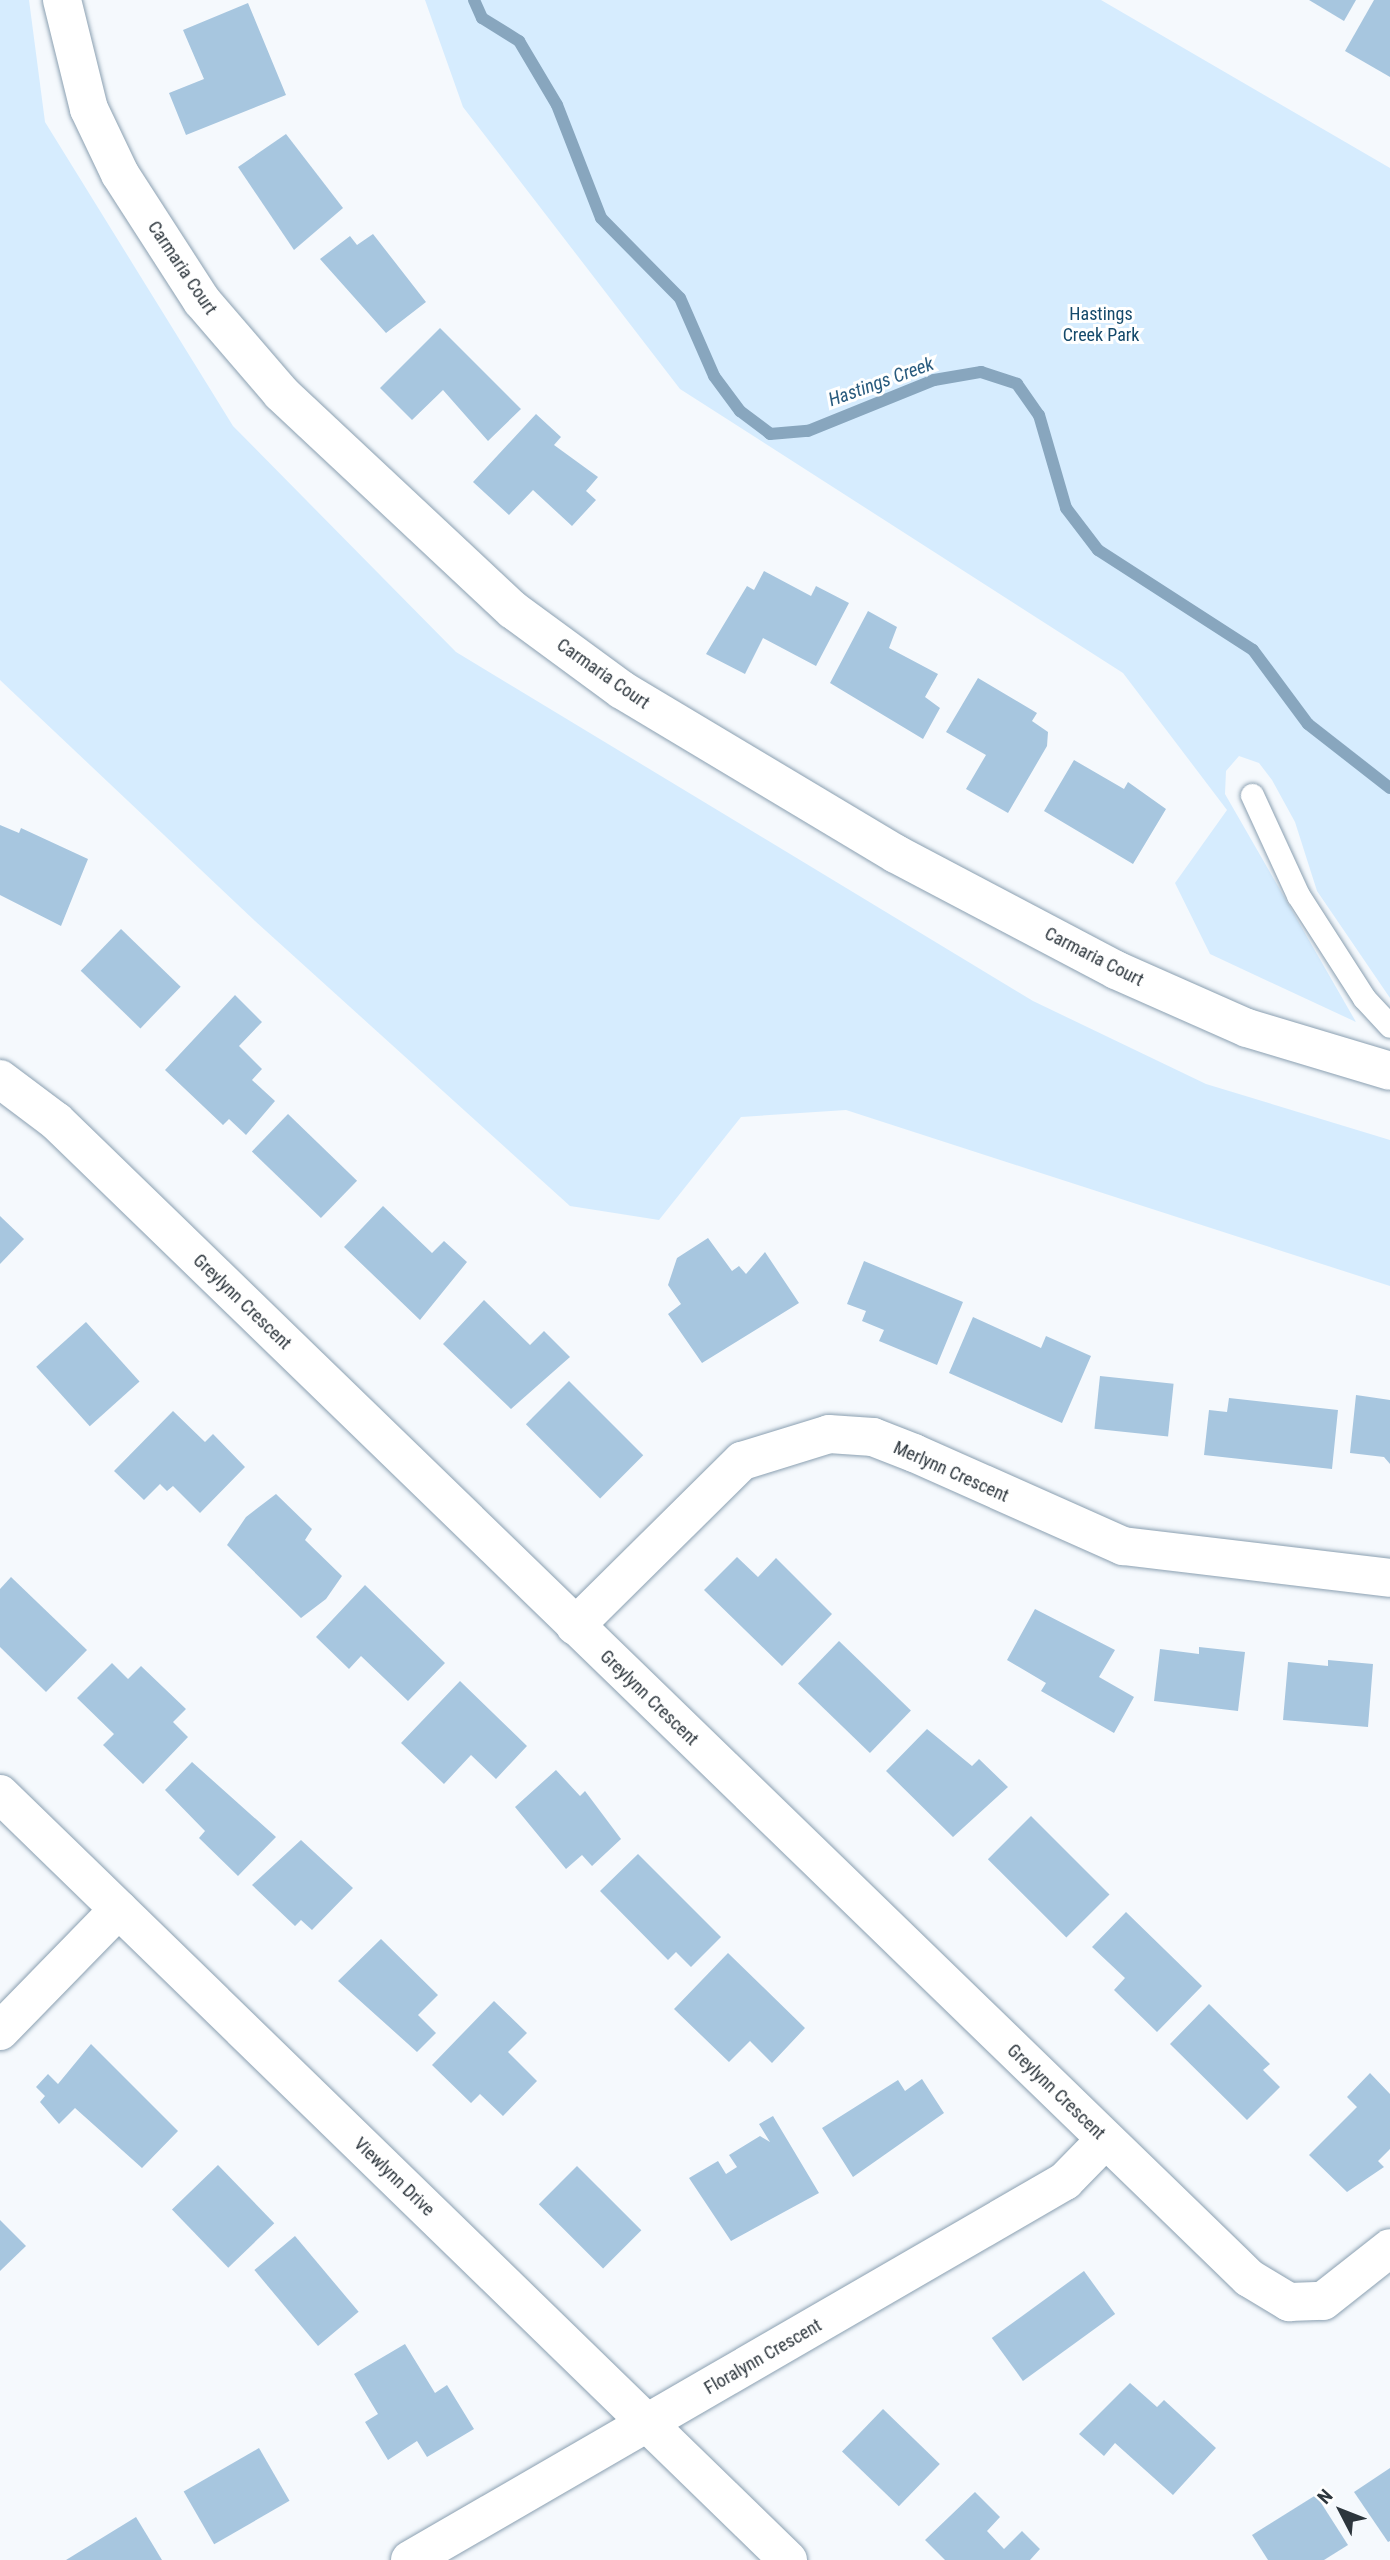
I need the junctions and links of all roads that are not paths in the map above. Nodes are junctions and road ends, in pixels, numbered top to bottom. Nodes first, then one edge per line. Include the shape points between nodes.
1 (62, 0) edge
2 (1252, 794) dead end
3 (1390, 1026) edge
4 (1390, 1071) edge
5 (0, 1079) edge
6 (1390, 1578) edge
7 (575, 1626) junction
8 (0, 1794) edge
9 (119, 1909) junction
10 (0, 2031) edge
11 (1105, 2140) junction
12 (1390, 2248) edge
13 (645, 2421) junction
14 (411, 2560) edge
15 (788, 2560) edge

1 - 4 street, Carmaria Court via 89,109 120,174 202,301 281,393 513,610 622,690 908,860 1116,970 1247,1028
2 - 3 lane via 1305,907 1364,998
5 - 7 street, Greylynn Crescent via 56,1121
6 - 7 street, Merlynn Crescent via 1123,1546 873,1437 829,1434 743,1461
7 - 11 street, Greylynn Crescent
8 - 9 street, Viewlynn Drive
9 - 10 street
9 - 13 street, Viewlynn Drive
11 - 12 street, Greylynn Crescent via 1249,2278 1275,2297 1306,2304 1323,2301 1353,2283
11 - 13 street, Floralynn Crescent via 1065,2181
13 - 14 street, Floralynn Crescent
13 - 15 street, Viewlynn Drive

